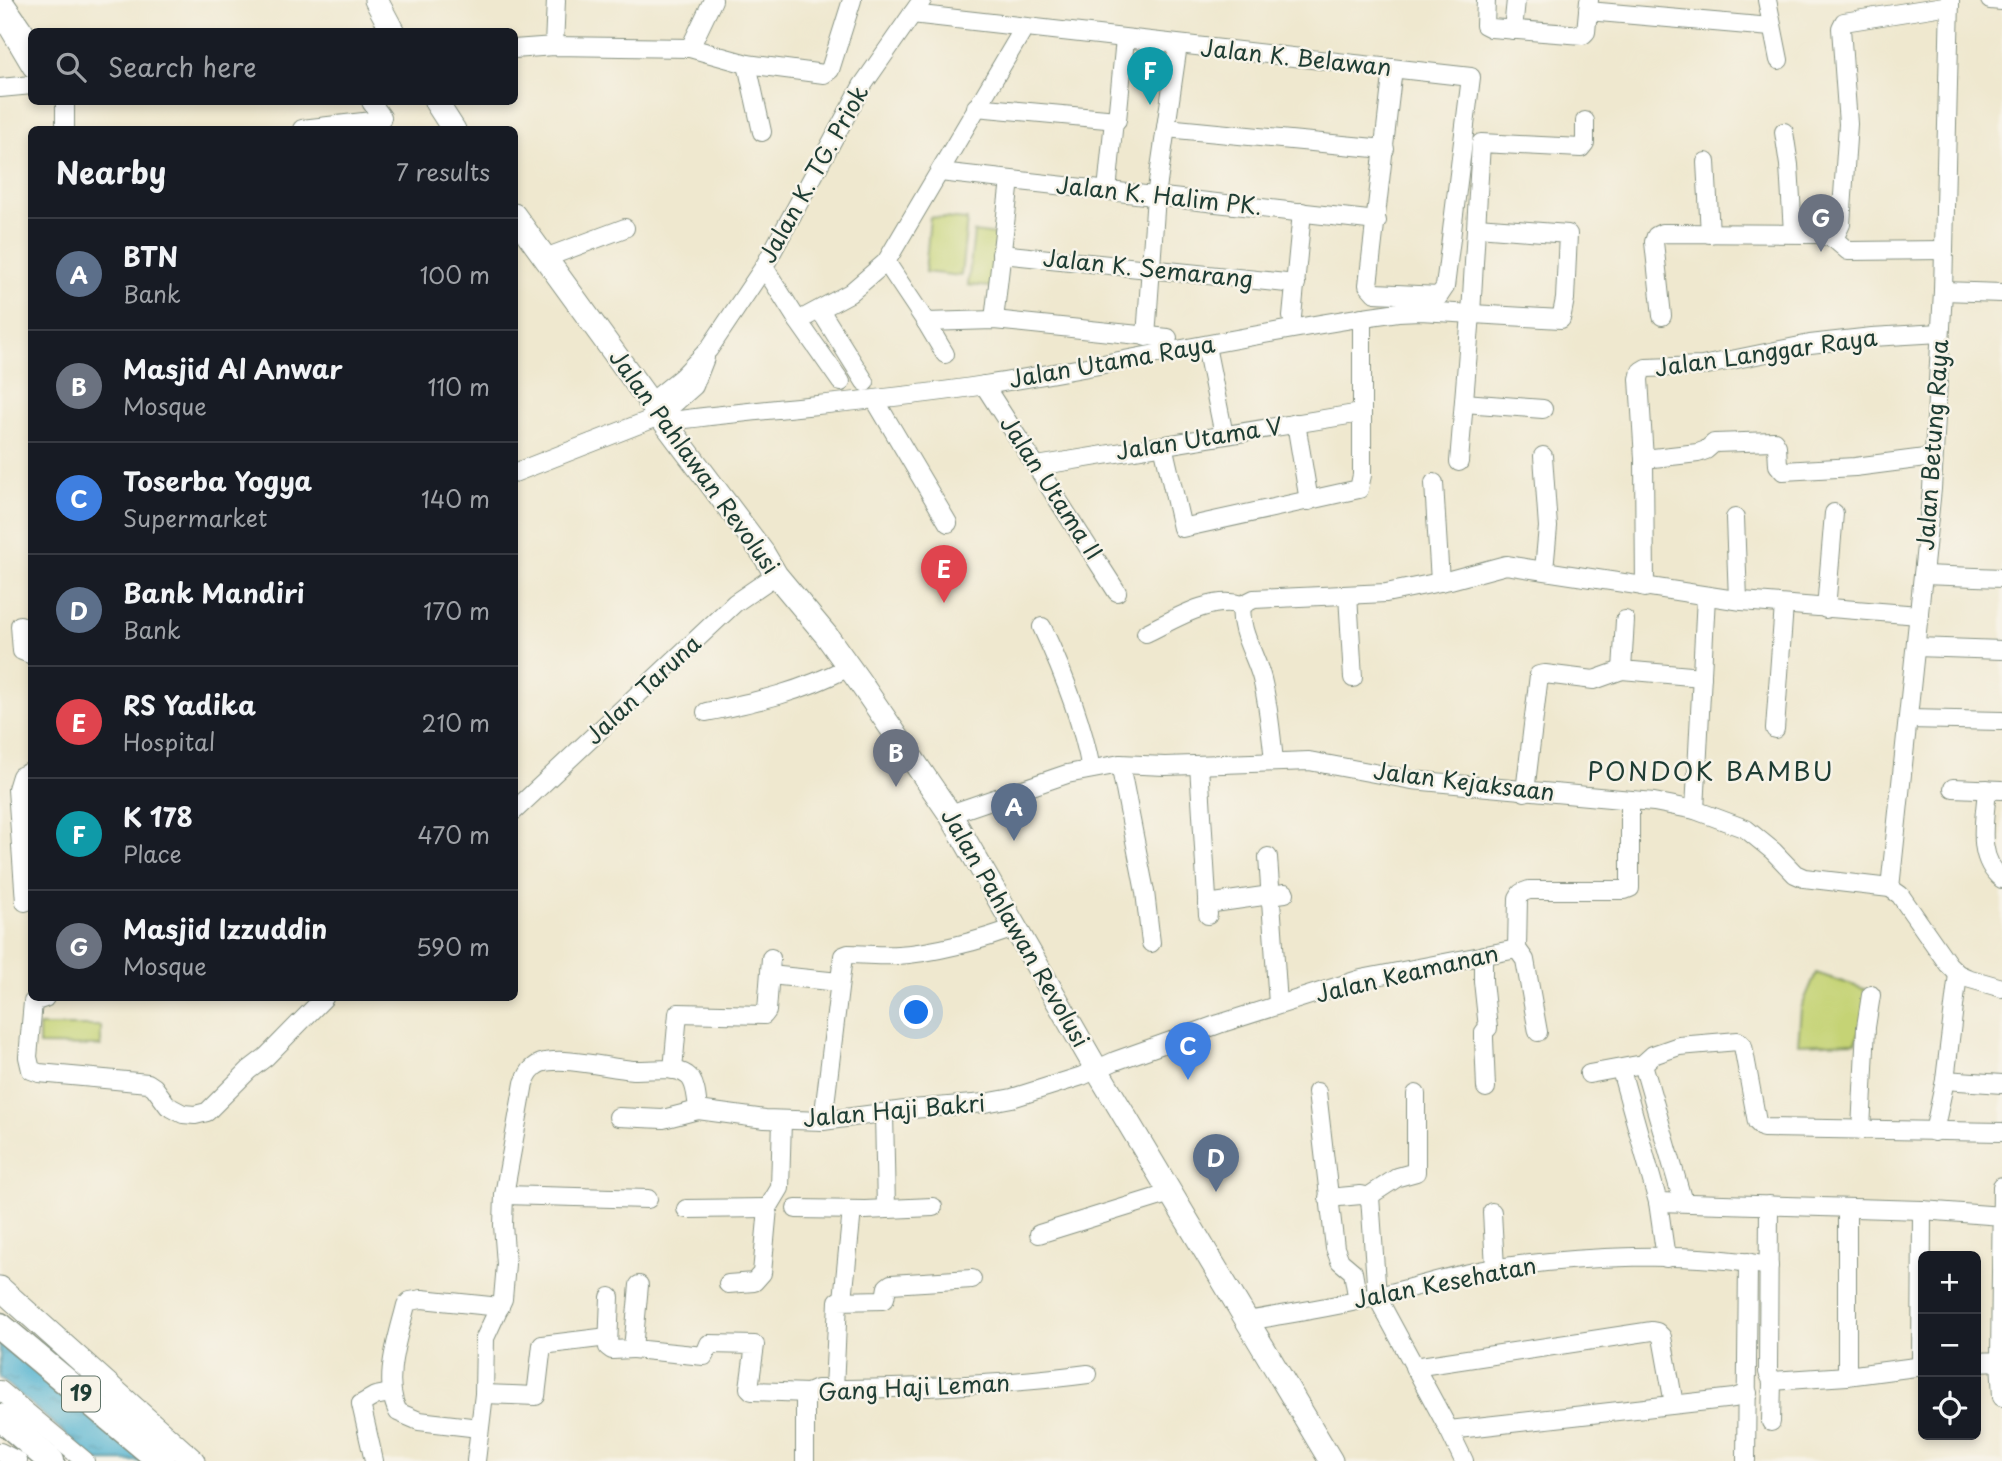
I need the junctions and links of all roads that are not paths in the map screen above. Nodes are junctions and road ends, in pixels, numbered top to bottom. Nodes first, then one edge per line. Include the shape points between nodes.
1 (3, 0) edge
2 (376, 0) edge
3 (556, 0) edge
4 (713, 0) edge
5 (852, 0) edge
6 (1486, 0) edge
7 (1516, 0) edge
8 (1767, 0) edge
9 (1990, 0) edge
10 (2002, 1) edge
11 (1950, 2) edge
12 (1589, 6) edge
13 (917, 7) edge
14 (0, 14) edge
15 (1771, 27) junction
16 (391, 28) edge
17 (1024, 28) junction
18 (1513, 30) junction
19 (28, 36) edge
20 (1125, 39) junction
21 (1178, 45) junction
22 (554, 46) junction
23 (690, 48) junction
24 (518, 50) edge
25 (1779, 60) dead end
26 (28, 61) edge
27 (747, 64) junction
28 (1394, 68) junction
29 (28, 85) edge
30 (0, 88) edge
31 (65, 105) edge
32 (373, 105) edge
33 (438, 105) edge
34 (976, 107) junction
35 (1115, 120) junction
36 (1585, 121) dead end
37 (65, 126) edge
38 (344, 126) edge
39 (451, 126) edge
40 (1166, 128) junction
41 (762, 132) dead end
42 (1784, 132) dead end
43 (1385, 149) junction
44 (1706, 162) dead end
45 (940, 172) junction
46 (1010, 180) junction
47 (1107, 191) junction
48 (1156, 196) junction
49 (1302, 212) junction
50 (1377, 221) junction
51 (1477, 226) junction
52 (625, 228) dead end
53 (519, 230) edge
54 (1793, 233) junction
55 (1710, 234) junction
56 (1834, 239) junction
57 (1944, 250) junction
58 (1001, 254) junction
59 (545, 258) junction
60 (886, 262) junction
61 (764, 267) junction
62 (1150, 268) junction
63 (1296, 284) junction
64 (1943, 290) junction
65 (2002, 293) edge
66 (820, 310) junction
67 (1471, 314) junction
68 (1662, 316) dead end
69 (1292, 317) dead end
70 (1362, 317) junction
71 (925, 320) junction
72 (994, 320) junction
73 (798, 321) junction
74 (1940, 333) junction
75 (1146, 337) junction
76 (1168, 338) dead end
77 (1206, 346) junction
78 (946, 354) dead end
79 (841, 382) dead end
80 (865, 382) dead end
81 (984, 385) junction
82 (875, 400) junction
83 (1464, 402) junction
84 (1543, 409) dead end
85 (1360, 413) junction
86 (658, 414) junction
87 (1296, 423) junction
88 (1224, 435) junction
89 (1163, 445) junction
90 (1543, 456) dead end
91 (1933, 457) junction
92 (1644, 459) junction
93 (1459, 462) dead end
94 (1037, 466) junction
95 (518, 471) edge
96 (1434, 483) dead end
97 (1309, 501) junction
98 (1834, 513) dead end
99 (1735, 518) dead end
100 (948, 523) dead end
101 (1544, 570) junction
102 (776, 575) junction
103 (1923, 575) junction
104 (2002, 578) edge
105 (1440, 582) junction
106 (1645, 588) junction
107 (1116, 592) dead end
108 (1348, 595) junction
109 (1706, 596) junction
110 (1738, 600) junction
111 (1242, 605) junction
112 (1784, 605) junction
113 (1826, 609) junction
114 (1919, 615) junction
115 (1625, 620) dead end
116 (20, 625) dead end
117 (1042, 627) dead end
118 (1146, 633) dead end
119 (1916, 647) junction
120 (2002, 650) edge
121 (28, 653) edge
122 (849, 667) junction
123 (1622, 670) junction
124 (1702, 677) junction
125 (1353, 678) dead end
126 (706, 712) dead end
127 (1908, 719) junction
128 (2002, 721) edge
129 (1775, 729) dead end
130 (1274, 761) junction
131 (1120, 764) junction
132 (1199, 765) junction
133 (1091, 769) junction
134 (28, 773) edge
135 (1953, 788) dead end
136 (1994, 789) edge
137 (1525, 792) junction
138 (1630, 800) junction
139 (518, 807) edge
140 (1695, 810) junction
141 (950, 814) junction
142 (1268, 858) dead end
143 (1998, 869) edge
144 (1890, 888) junction
145 (1277, 894) junction
146 (25, 902) dead end
147 (1016, 927) junction
148 (1151, 943) dead end
149 (1517, 949) junction
150 (1483, 955) junction
151 (1958, 974) junction
152 (839, 982) junction
153 (2002, 988) edge
154 (1871, 995) dead end
155 (39, 1001) edge
156 (321, 1001) edge
157 (1278, 1004) junction
158 (1538, 1032) dead end
159 (1643, 1065) junction
160 (673, 1070) junction
161 (1097, 1070) junction
162 (1621, 1070) junction
163 (1589, 1074) dead end
164 (1945, 1080) junction
165 (2002, 1083) edge
166 (1486, 1088) dead end
167 (1317, 1092) dead end
168 (1416, 1094) dead end
169 (698, 1110) junction
170 (884, 1113) junction
171 (618, 1117) dead end
172 (782, 1120) junction
173 (823, 1121) junction
174 (1861, 1130) junction
175 (1934, 1132) junction
176 (2002, 1132) edge
177 (2002, 1186) edge
178 (1171, 1194) junction
179 (504, 1195) junction
180 (1369, 1196) junction
181 (1328, 1198) junction
182 (648, 1199) dead end
183 (1658, 1202) junction
184 (1683, 1202) junction
185 (1769, 1205) junction
186 (933, 1207) dead end
187 (768, 1208) junction
188 (1847, 1208) junction
189 (686, 1209) dead end
190 (796, 1209) dead end
191 (886, 1209) junction
192 (852, 1210) junction
193 (1922, 1210) junction
194 (1492, 1212) dead end
195 (2002, 1216) edge
196 (1039, 1234) dead end
197 (1666, 1258) junction
198 (1748, 1262) junction
199 (1769, 1266) junction
200 (1495, 1268) junction
201 (2002, 1269) edge
202 (972, 1279) dead end
203 (727, 1284) dead end
204 (639, 1285) dead end
205 (0, 1287) edge
206 (610, 1297) dead end
207 (1377, 1297) junction
208 (843, 1300) junction
209 (1358, 1301) junction
210 (500, 1307) junction
211 (1922, 1314) edge
212 (1247, 1321) junction
213 (0, 1326) edge
214 (608, 1336) junction
215 (632, 1349) junction
216 (2000, 1361) junction
217 (1981, 1362) edge
218 (1414, 1367) junction
219 (1918, 1367) edge
220 (1088, 1374) dead end
221 (1847, 1376) junction
222 (1772, 1381) junction
223 (834, 1389) junction
224 (0, 1390) edge
225 (390, 1393) junction
226 (808, 1393) junction
227 (1748, 1393) junction
228 (484, 1394) junction
229 (2002, 1397) edge
230 (1674, 1404) junction
231 (0, 1417) edge
232 (1771, 1422) dead end
233 (479, 1427) junction
234 (1449, 1430) junction
235 (0, 1452) edge
236 (18, 1461) edge
237 (51, 1461) edge
238 (85, 1461) edge
239 (161, 1461) edge
240 (193, 1461) edge
241 (374, 1461) edge
242 (476, 1461) edge
243 (805, 1461) edge
244 (1331, 1461) edge
245 (1464, 1461) edge
246 (1746, 1461) edge

1 - 19 street
2 - 16 main road
3 - 22 street
4 - 23 street
5 - 27 street via 828,73
6 - 18 street via 1485,23
7 - 18 street
8 - 15 street
9 - 10 street
11 - 56 street via 1844,22 1848,124 1841,224
11 - 57 street, Jalan Betung Raya
12 - 15 street
12 - 18 street via 1583,35
13 - 17 street, Jalan K. Belawan
13 - 61 street, Jalan K. TG. Priok via 862,86
14 - 26 street
15 - 25 street
17 - 20 street, Jalan K. Belawan
17 - 34 street
20 - 21 street, Jalan K. Belawan
20 - 35 street
21 - 28 street, Jalan K. Belawan
21 - 40 street
22 - 23 street
22 - 24 street
23 - 27 street
27 - 41 street
28 - 43 street
28 - 50 street, Jalan K. Belawan via 1471,77 1445,287 1439,296 1370,290
29 - 30 street
31 - 37 street
32 - 38 street via 381,120
33 - 39 main road
34 - 35 street
34 - 45 street
35 - 47 street
36 - 51 street via 1581,148 1481,143
40 - 43 street
40 - 48 street
42 - 54 street
43 - 50 street
44 - 55 street
45 - 46 street, Jalan K. Halim PK.
45 - 60 street
46 - 47 street, Jalan K. Halim PK.
46 - 58 street
47 - 48 street, Jalan K. Halim PK.
48 - 49 street, Jalan K. Halim PK.
48 - 62 street
49 - 50 street, Jalan K. Halim PK.
49 - 63 street
51 - 67 street
51 - 67 street, Jalan Utama Raya via 1565,232 1569,237 1559,320
52 - 59 street
53 - 59 main road, Jalan Pahlawan Revolusi
54 - 55 street
54 - 56 street
55 - 68 street via 1656,236
56 - 57 street via 1848,251
57 - 64 street, Jalan Betung Raya
58 - 62 street, Jalan K. Semarang
58 - 72 street
59 - 86 main road, Jalan Pahlawan Revolusi
60 - 66 street via 850,293
60 - 71 street
61 - 73 street
61 - 86 street, Jalan K. TG. Priok via 709,349 694,386
62 - 63 street, Jalan K. Semarang
62 - 75 street
63 - 69 street
64 - 65 street
64 - 74 street, Jalan Betung Raya
66 - 73 street
66 - 80 street
67 - 70 street, Jalan Utama Raya via 1420,311
67 - 83 street
70 - 77 street, Jalan Utama Raya
70 - 85 street
71 - 72 street
71 - 78 street
72 - 75 street
73 - 79 street
74 - 91 street, Jalan Betung Raya
74 - 92 street, Jalan Langgar Raya via 1842,340 1711,365 1644,369 1639,379
75 - 76 street
77 - 81 street, Jalan Utama Raya
77 - 88 street
81 - 82 street, Jalan Utama Raya
81 - 94 street, Jalan Utama II
82 - 86 street, Jalan Utama Raya
82 - 100 street
83 - 84 street
83 - 93 street
85 - 87 street, Jalan Utama V
85 - 97 street via 1359,489
86 - 95 street
86 - 102 main road, Jalan Pahlawan Revolusi
87 - 88 street, Jalan Utama V
87 - 97 street
88 - 89 street, Jalan Utama V
89 - 94 street, Jalan Utama V
89 - 97 street via 1181,528
90 - 101 street via 1548,527
91 - 92 street via 1783,471 1774,440 1714,443 1698,453
91 - 103 street, Jalan Betung Raya
92 - 106 street, Jalan Langgar Raya
94 - 107 street, Jalan Utama II
96 - 105 street
98 - 113 street
99 - 110 street
101 - 105 street via 1506,565
101 - 106 street
102 - 122 main road, Jalan Pahlawan Revolusi
102 - 139 street, Jalan Taruna via 735,603
103 - 104 street
103 - 114 street, Jalan Betung Raya
105 - 108 street
106 - 109 street
108 - 111 street via 1254,599
108 - 125 street
109 - 110 street
109 - 124 street
110 - 112 street
111 - 118 street via 1218,604
111 - 130 street via 1240,617 1261,674
112 - 113 street
112 - 129 street
113 - 114 street
114 - 119 street, Jalan Betung Raya
115 - 123 street
116 - 121 street via 22,651
117 - 133 street via 1062,672
119 - 120 street
119 - 127 street, Jalan Betung Raya
122 - 126 street via 786,695
122 - 141 main road, Jalan Pahlawan Revolusi
123 - 124 street
123 - 137 street via 1594,680 1539,675
124 - 140 street
127 - 128 street
127 - 144 street, Jalan Betung Raya
130 - 132 street, Jalan Kejaksaan
130 - 137 street, Jalan Kejaksaan via 1327,762 1412,780
131 - 132 street, Jalan Kejaksaan
131 - 133 street, Jalan Kejaksaan
131 - 148 street
132 - 145 street via 1208,909
133 - 141 street, Jalan Kejaksaan
134 - 146 street via 21,776 18,789
135 - 136 street
136 - 143 street via 1984,840 1986,858
137 - 138 street, Jalan Kejaksaan
138 - 140 street, Jalan Kejaksaan
138 - 149 street, Jalan Keamanan via 1630,888 1521,893
140 - 144 street, Jalan Kejaksaan via 1745,829 1804,878
141 - 147 main road, Jalan Pahlawan Revolusi
142 - 145 street
144 - 151 street via 1900,895
145 - 157 street
147 - 152 street via 915,953 844,955
147 - 161 main road, Jalan Pahlawan Revolusi
149 - 150 street, Jalan Keamanan
149 - 158 street via 1525,960
150 - 157 street, Jalan Keamanan via 1360,979
150 - 166 street
151 - 153 street
151 - 164 street
152 - 160 street via 771,966 764,1015 678,1013
152 - 173 street
154 - 174 street
155 - 156 street via 28,1057 31,1070 148,1083 168,1106 195,1115 207,1112
157 - 161 street, Jalan Keamanan
159 - 162 street
159 - 174 street via 1665,1049 1738,1041 1763,1129
159 - 184 street
160 - 169 street via 685,1073 693,1082
160 - 179 street via 551,1061 537,1065 524,1083
161 - 170 street, Jalan Haji Bakri via 1012,1098
161 - 178 main road, Jalan Pahlawan Revolusi
162 - 163 street
162 - 183 street
164 - 165 street
164 - 175 street
167 - 181 street
168 - 180 street via 1416,1172 1398,1177
169 - 171 street via 663,1119
169 - 172 street, Jalan Haji Bakri
170 - 173 street, Jalan Haji Bakri
170 - 191 street
172 - 173 street, Jalan Haji Bakri
172 - 187 street via 780,1188
174 - 175 street
175 - 176 street
177 - 195 street
178 - 196 street
178 - 212 main road, Jalan Pahlawan Revolusi
179 - 182 street
179 - 210 street via 506,1264
180 - 181 street
180 - 207 street
181 - 209 street via 1337,1256 1353,1272
183 - 184 street
183 - 197 street
184 - 185 street
185 - 188 street
185 - 199 street
186 - 191 street
187 - 189 street
187 - 203 street via 762,1273 754,1282
188 - 193 street
188 - 221 street
190 - 192 street
191 - 192 street
192 - 208 street
193 - 195 street
193 - 211 street
194 - 200 street
195 - 201 street
197 - 198 street, Jalan Kesehatan
197 - 200 street, Jalan Kesehatan via 1584,1258
198 - 199 street, Jalan Kesehatan
198 - 227 street
199 - 222 street via 1768,1372
200 - 207 street, Jalan Kesehatan
201 - 216 street
202 - 208 street via 891,1284 883,1300
204 - 215 street
205 - 240 main road
206 - 214 street
207 - 209 street, Jalan Kesehatan
207 - 218 street
208 - 223 street via 838,1302
209 - 212 street, Jalan Kesehatan
210 - 225 street via 410,1301 405,1305
210 - 228 street via 485,1338
212 - 244 main road, Jalan Pahlawan Revolusi
213 - 239 highway, 19
214 - 215 street via 609,1349
214 - 228 street via 542,1345 536,1396
215 - 226 street via 704,1356 712,1343 755,1345 750,1390
216 - 217 street
216 - 229 street
218 - 230 street via 1652,1331 1662,1337
218 - 234 street
219 - 221 street
220 - 223 street, Gang Haji Leman via 1009,1384
221 - 222 street
222 - 232 street
223 - 226 street, Gang Haji Leman
224 - 238 street
225 - 233 street via 398,1412 406,1417
225 - 241 street via 361,1404
226 - 243 street, Gang Haji Leman
227 - 230 street
227 - 246 street
228 - 233 street
230 - 234 street
231 - 237 highway
233 - 242 street
234 - 245 street
235 - 236 street

